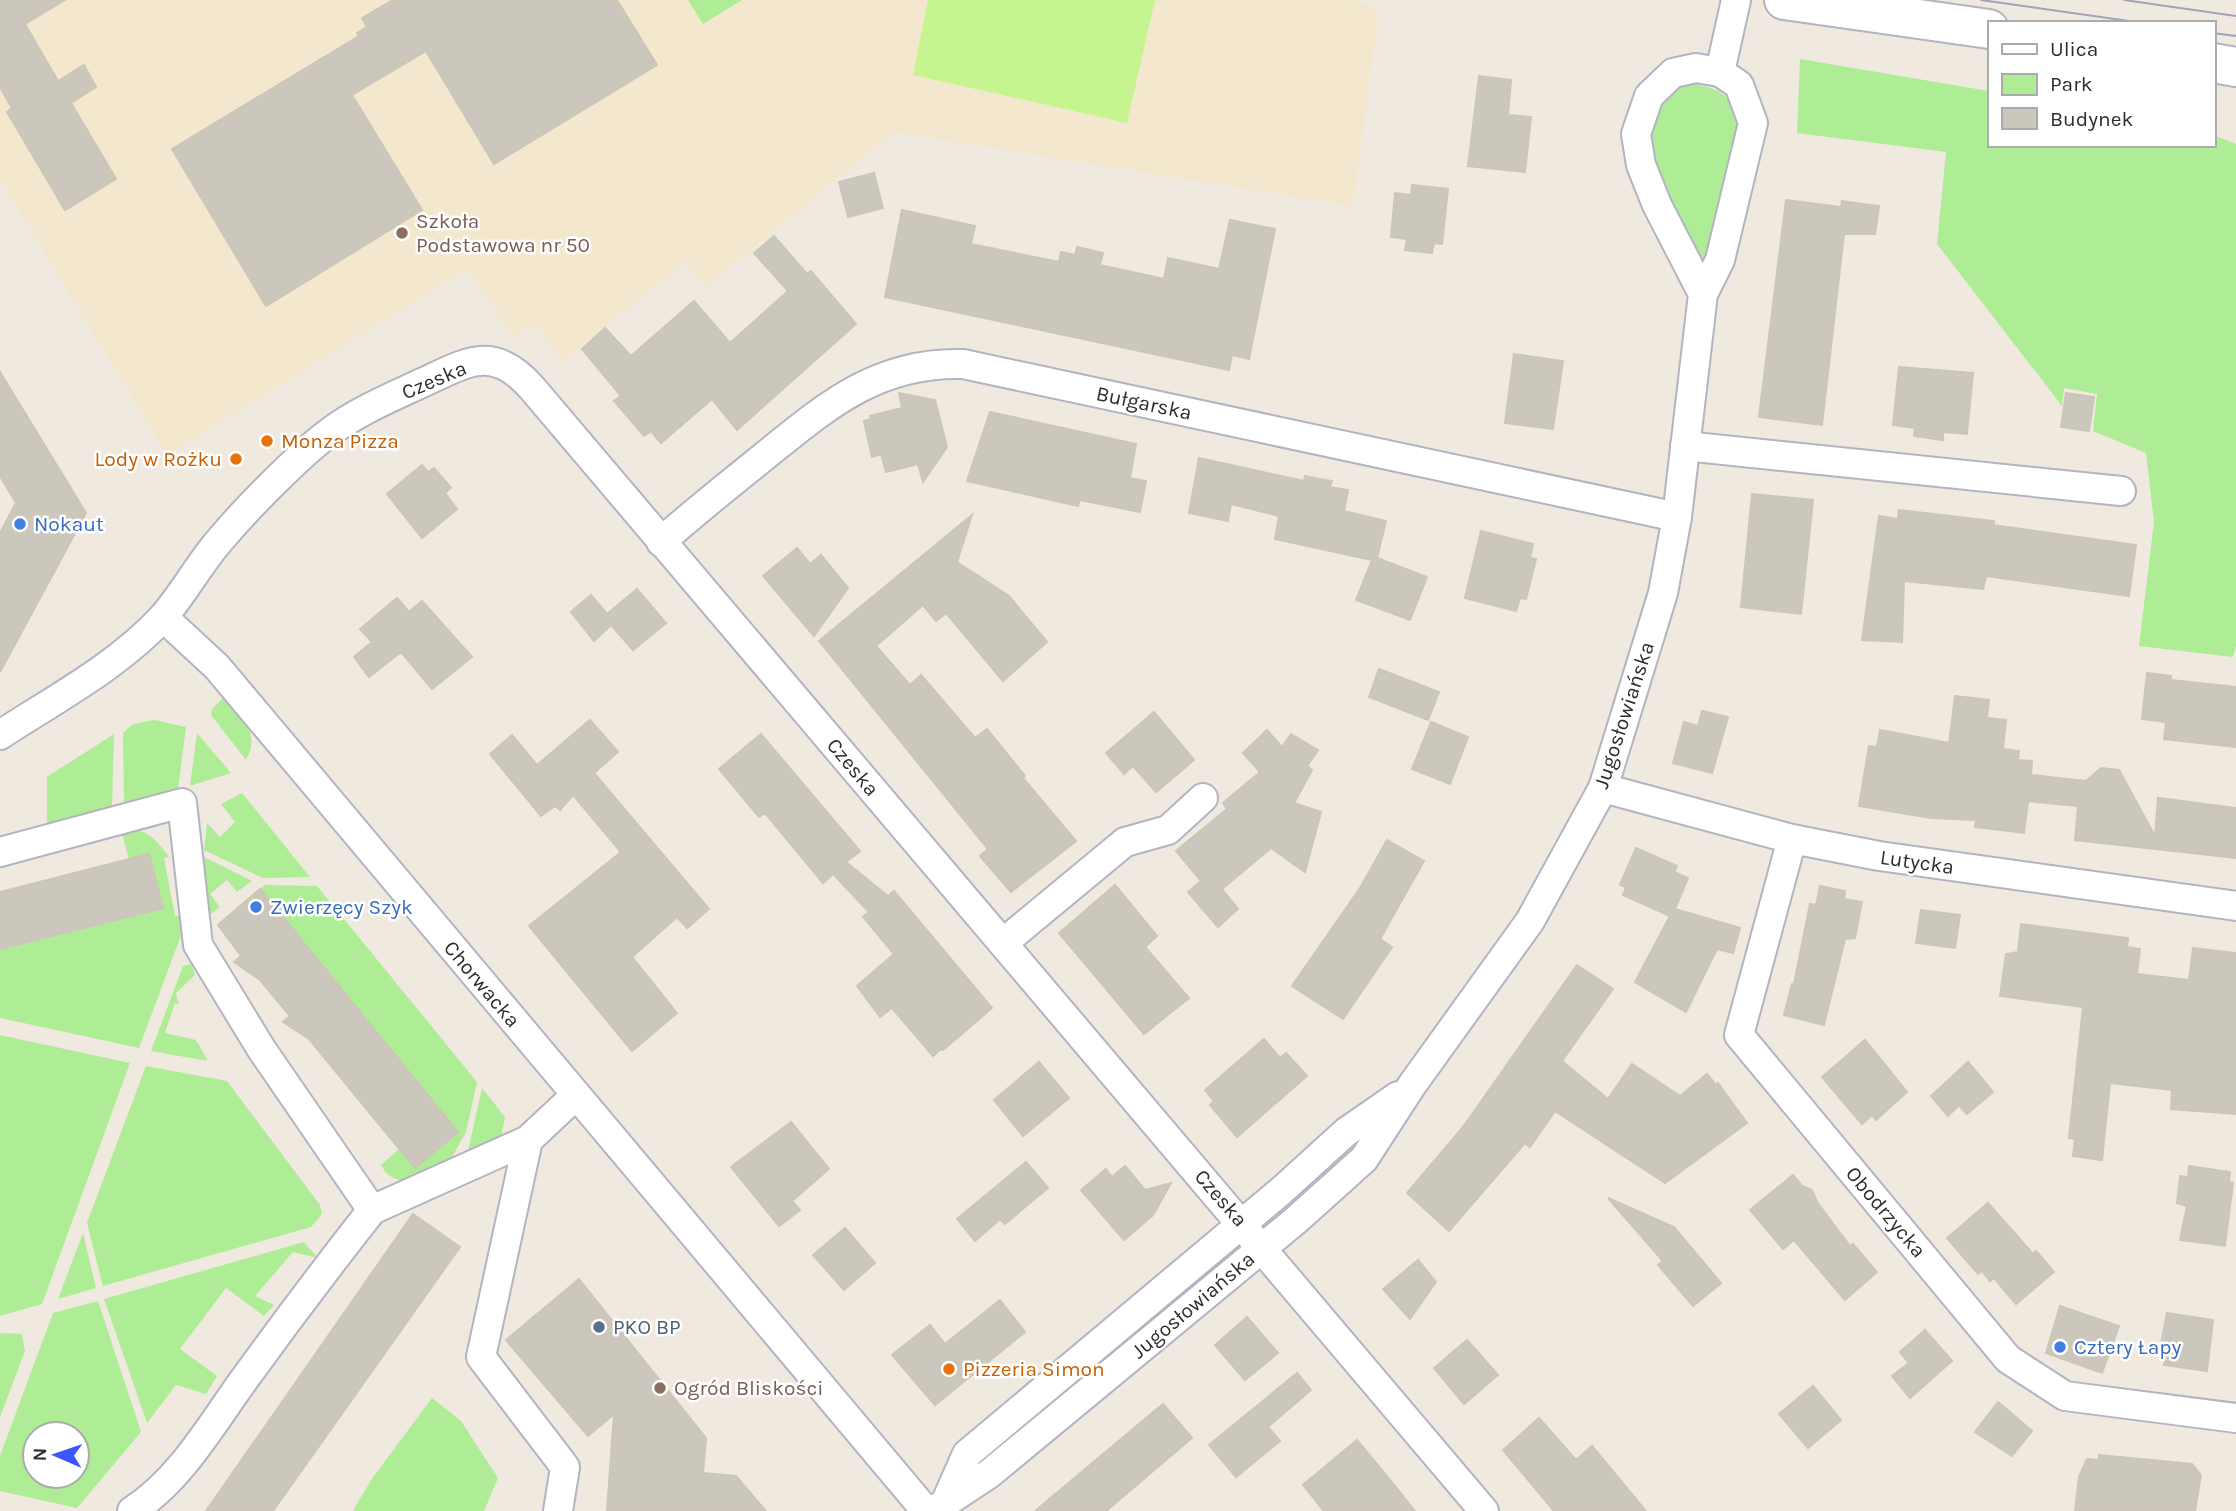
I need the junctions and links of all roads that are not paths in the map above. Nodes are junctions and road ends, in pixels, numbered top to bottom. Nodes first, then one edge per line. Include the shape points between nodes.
1 (1736, 0) edge
2 (1784, 0) edge
3 (1988, 29) edge
4 (2215, 63) edge
5 (2236, 67) edge
6 (1720, 72) junction
7 (1703, 294) junction
8 (1685, 446) junction
9 (2121, 491) dead end
10 (1677, 517) junction
11 (661, 542) junction
12 (163, 617) junction
13 (0, 735) edge
14 (1603, 788) junction
15 (1203, 798) dead end
16 (1792, 839) junction
17 (0, 852) edge
18 (2236, 906) edge
19 (1003, 943) junction
20 (1412, 1085) junction
21 (575, 1096) junction
22 (527, 1140) junction
23 (372, 1210) junction
24 (1242, 1223) junction
25 (1263, 1247) junction
26 (1093, 1349) junction
27 (1113, 1372) junction
28 (2232, 1418) edge
29 (149, 1506) edge
30 (941, 1508) edge
31 (558, 1511) edge
32 (1484, 1511) edge

1 - 6 street
2 - 3 main road
4 - 5 main road
6 - 7 street, Jugosłowiańska via 1739,85 1753,123 1720,260
6 - 7 street via 1696,68 1674,73 1649,96 1636,134 1641,164 1657,205
7 - 8 street, Jugosłowiańska
8 - 9 street
8 - 10 street, Jugosłowiańska
10 - 11 street, Bułgarska via 963,364 930,363 873,380 814,415
10 - 14 street, Jugosłowiańska via 1663,593
11 - 12 street, Czeska via 516,370 490,361 455,367 330,432 220,539
11 - 19 street, Czeska
12 - 13 street via 104,668
12 - 21 street, Chorwacka via 217,667
14 - 16 street, Lutycka
14 - 20 street, Jugosłowiańska via 1530,921
15 - 19 street via 1168,830 1125,842
16 - 18 street, Lutycka via 1879,856
16 - 28 street, Obodrzycka via 1739,1035 2008,1359 2065,1396
17 - 23 street via 182,803 198,945 262,1050
19 - 24 street, Czeska
20 - 24 street, Jugosłowiańska via 1346,1132
20 - 25 street, Jugosłowiańska via 1364,1159
21 - 22 street
21 - 30 street, Chorwacka
22 - 23 street
22 - 31 street via 481,1357 565,1467
23 - 29 street
24 - 25 street, Czeska
24 - 26 street, Jugosłowiańska
25 - 27 street, Jugosłowiańska
25 - 32 street, Czeska
26 - 27 street
26 - 30 street, Jugosłowiańska via 967,1454
27 - 30 street, Jugosłowiańska

